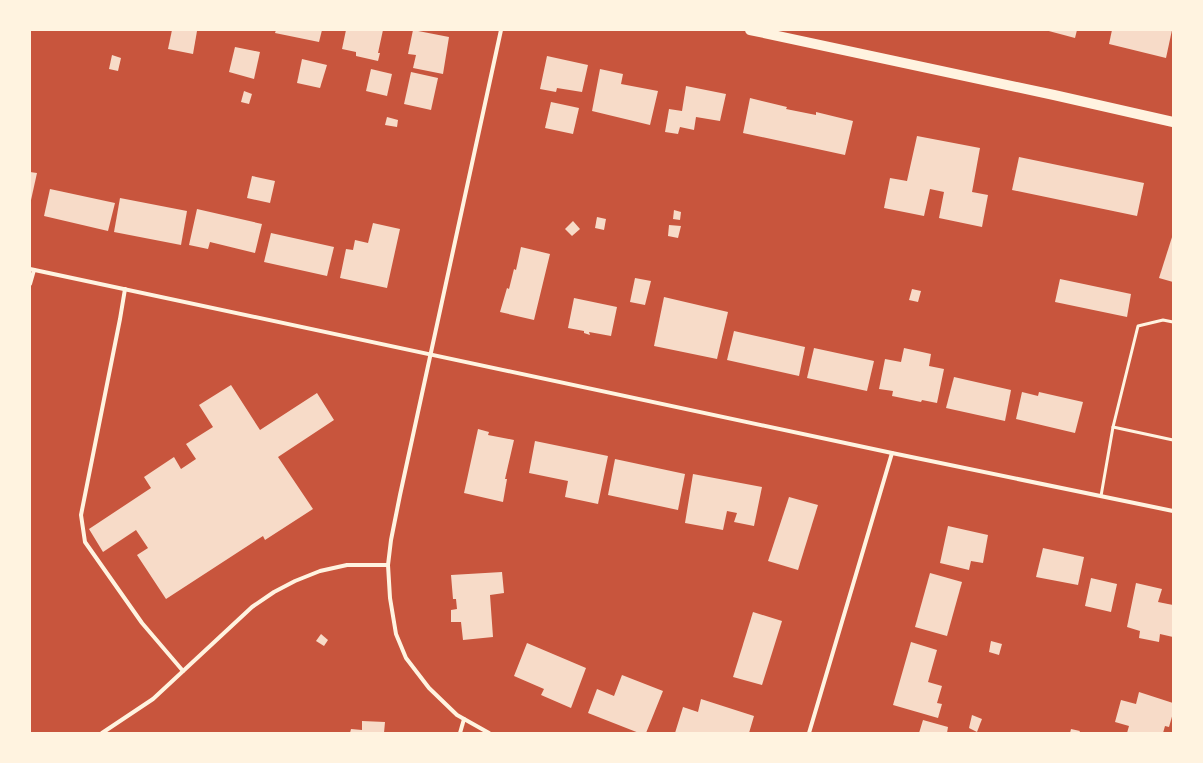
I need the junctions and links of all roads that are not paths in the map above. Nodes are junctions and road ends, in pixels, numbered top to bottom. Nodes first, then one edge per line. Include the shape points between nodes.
1 (501, 30) edge
2 (750, 30) edge
3 (1173, 122) edge
4 (32, 270) edge
5 (30, 284) edge
6 (125, 289) junction
7 (1173, 322) edge
8 (431, 354) junction
9 (1113, 428) junction
10 (1173, 440) edge
11 (892, 453) junction
12 (1101, 496) junction
13 (1173, 511) edge
14 (388, 565) junction
15 (183, 671) junction
16 (464, 719) junction
17 (102, 733) edge
18 (460, 733) edge
19 (489, 733) edge
20 (809, 733) edge

1 - 8 street
2 - 3 main road
4 - 5 street
4 - 6 street
6 - 8 street
6 - 15 street via 81,515 85,542 142,624
7 - 9 lane via 1163,320 1138,326
8 - 11 street
8 - 14 street via 400,495
9 - 10 lane
9 - 12 lane
11 - 12 street
11 - 20 street
12 - 13 street
14 - 15 street via 347,565 295,581 252,607
14 - 16 street via 396,634 406,658 428,688
15 - 17 street via 153,699
16 - 18 street
16 - 19 street

